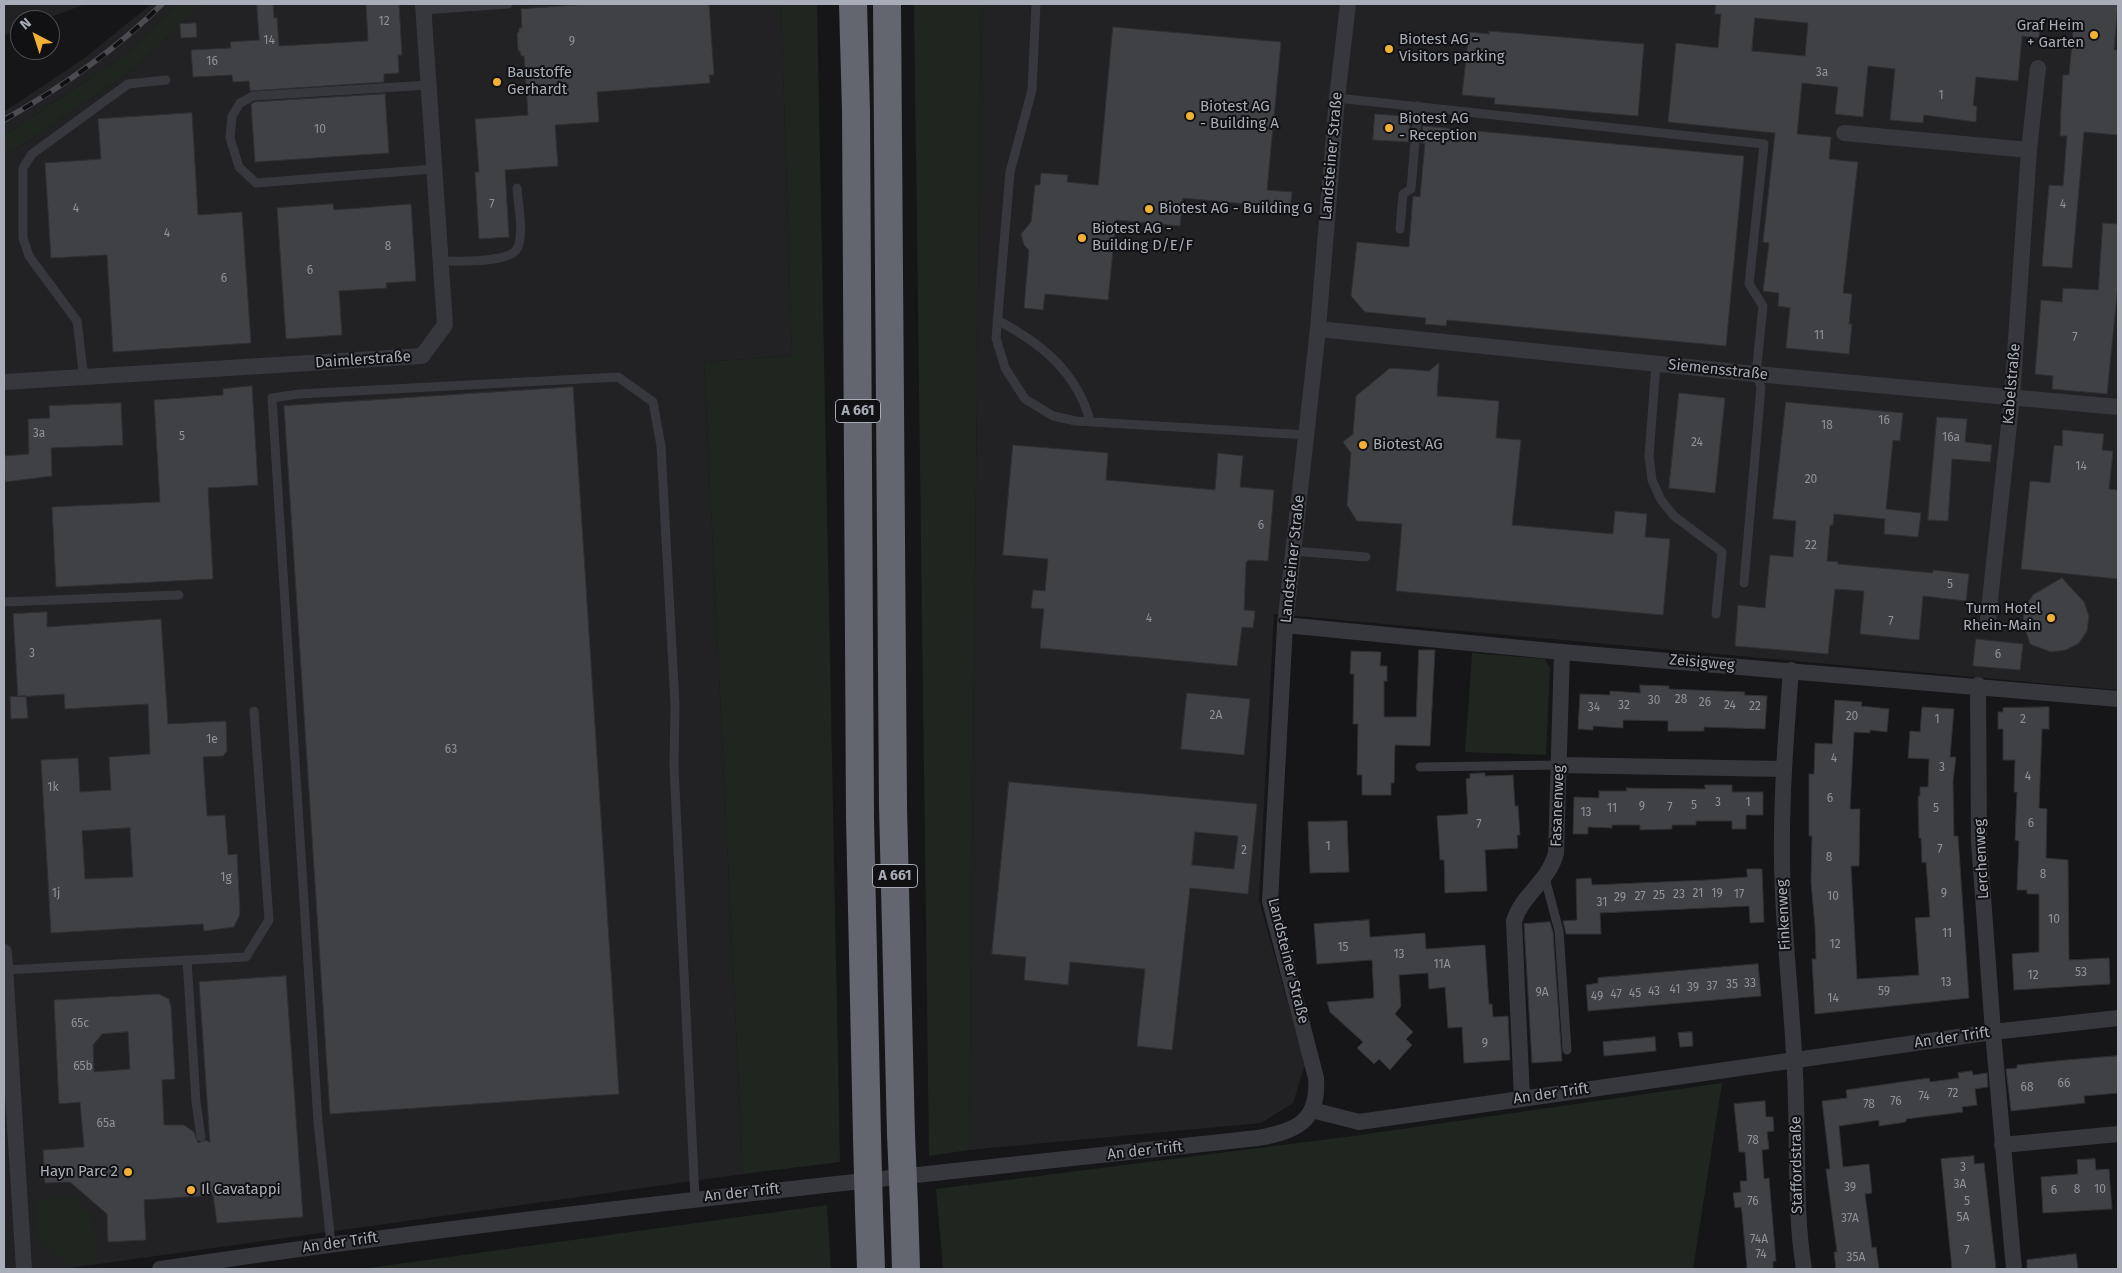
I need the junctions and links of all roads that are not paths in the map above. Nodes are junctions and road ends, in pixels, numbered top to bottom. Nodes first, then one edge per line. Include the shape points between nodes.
1 (508, 4) edge
2 (853, 4) edge
3 (887, 4) edge
4 (1036, 4) edge
5 (1348, 4) edge
6 (423, 7) edge
7 (2038, 68) dead end
8 (166, 80) dead end
9 (429, 86) junction
10 (1337, 98) junction
11 (1418, 106) junction
12 (1844, 133) dead end
13 (2029, 150) junction
14 (434, 169) junction
15 (517, 188) dead end
16 (1400, 229) dead end
17 (441, 261) junction
18 (998, 320) junction
19 (1318, 330) junction
20 (1656, 364) junction
21 (1756, 374) junction
22 (84, 379) junction
23 (4, 382) edge
24 (2012, 397) junction
25 (2118, 407) edge
26 (1090, 421) junction
27 (1307, 434) junction
28 (1294, 551) junction
29 (1366, 557) dead end
30 (1744, 583) dead end
31 (179, 595) dead end
32 (4, 602) edge
33 (1716, 614) dead end
34 (1988, 618) dead end
35 (1285, 625) junction
36 (1562, 652) junction
37 (1791, 670) junction
38 (1978, 686) junction
39 (2118, 699) edge
40 (254, 711) dead end
41 (1560, 765) junction
42 (1420, 767) dead end
43 (1783, 769) junction
44 (1545, 878) junction
45 (4, 952) edge
46 (187, 960) junction
47 (5, 970) edge
48 (2118, 1018) edge
49 (1993, 1032) junction
50 (1567, 1050) dead end
51 (1794, 1060) junction
52 (1522, 1098) junction
53 (1312, 1110) junction
54 (2118, 1134) edge
55 (201, 1137) dead end
56 (2002, 1145) junction
57 (695, 1198) junction
58 (331, 1244) junction
59 (24, 1269) edge
60 (160, 1269) edge
61 (871, 1269) edge
62 (906, 1269) edge
63 (1804, 1269) edge
64 (2014, 1269) edge

1 - 6 lane
2 - 61 highway, A 661, bridge via 860,818
3 - 62 highway, A 661, bridge via 893,806
4 - 18 lane via 1032,90 1010,172
5 - 10 street, Landsteiner Straße
6 - 9 street, Daimlerstraße
7 - 13 street, Kabelstraße
8 - 22 lane via 128,84 32,154 23,168 24,238 30,256 78,321
9 - 14 street, Daimlerstraße
9 - 14 lane via 253,96 240,103 232,116 230,138 239,167 256,183
10 - 11 lane
10 - 19 street, Landsteiner Straße
11 - 16 lane via 1411,189 1403,194
11 - 21 lane via 1764,144 1749,284 1763,306
12 - 13 street
13 - 24 street, Kabelstraße
14 - 17 street, Daimlerstraße
15 - 17 lane via 520,235 518,248 512,255
17 - 22 street, Daimlerstraße via 445,326 422,356
18 - 26 lane via 1057,360 1084,399
18 - 26 lane via 996,338 1005,368 1026,398 1054,416
19 - 20 street, Siemensstraße
19 - 27 street, Landsteiner Straße
20 - 21 street, Siemensstraße
20 - 33 lane via 1649,456 1652,480 1661,500 1674,516 1722,552
21 - 24 street, Siemensstraße
21 - 30 lane via 1761,387
22 - 23 street, Daimlerstraße
24 - 25 street, Siemensstraße
24 - 34 street, Kabelstraße
26 - 27 lane
27 - 28 street, Landsteiner Straße
28 - 29 lane
28 - 35 street, Landsteiner Straße
31 - 32 lane
35 - 36 street, Zeisigweg
35 - 53 street, Landsteiner Straße via 1270,901 1316,1078 1318,1098
36 - 37 street, Zeisigweg
36 - 41 street, Fasanenweg
37 - 38 street, Zeisigweg
37 - 43 street, Finkenweg
38 - 39 street, Zeisigweg
38 - 49 street, Lerchenweg via 1979,842
40 - 46 lane via 269,920 246,957
41 - 42 lane
41 - 43 street
41 - 44 street, Fasanenweg via 1556,853
43 - 51 street, Finkenweg via 1782,862
44 - 50 lane via 1559,931
44 - 52 street, Fasanenweg via 1514,920
45 - 47 street
46 - 47 lane
46 - 55 lane
47 - 59 street
48 - 49 street, An der Trift
49 - 51 street, An der Trift
49 - 56 street, Lerchenweg
51 - 52 street, An der Trift
51 - 63 street, Staffordstraße via 1798,1206
52 - 53 street, An der Trift via 1359,1122
53 - 57 street, An der Trift via 1294,1127 1258,1138
54 - 56 street
56 - 64 street, Lerchenweg
57 - 58 street, An der Trift
57 - 58 lane via 674,767 676,705 661,446 653,402 618,378 299,394 272,398 318,1122
58 - 60 street, An der Trift

